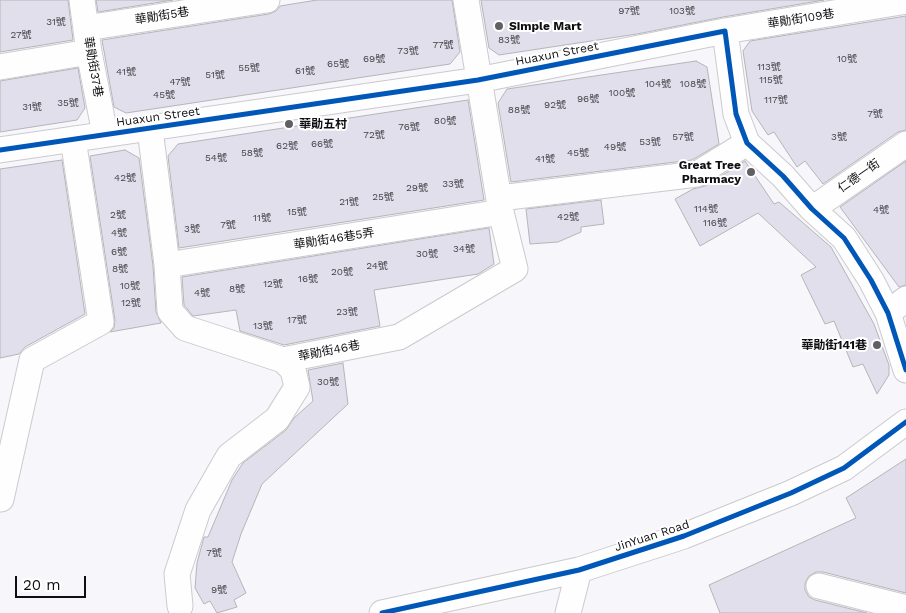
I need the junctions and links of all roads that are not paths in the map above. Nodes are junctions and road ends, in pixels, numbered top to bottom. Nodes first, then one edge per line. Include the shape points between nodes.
1 (82, 0) edge
2 (267, 0) edge
3 (466, 0) edge
4 (906, 1) edge
5 (725, 31) junction
6 (87, 40) junction
7 (0, 66) edge
8 (478, 80) junction
9 (150, 129) junction
10 (105, 134) junction
11 (73, 139) junction
12 (748, 143) junction
13 (906, 144) edge
14 (0, 150) edge
15 (500, 205) junction
16 (812, 209) junction
17 (167, 265) junction
18 (897, 306) edge
19 (283, 360) junction
20 (906, 370) edge
21 (906, 422) edge
22 (1, 499) edge
23 (579, 570) junction
24 (819, 586) dead end
25 (180, 606) dead end
26 (906, 608) edge
27 (382, 613) edge
28 (568, 613) edge

1 - 6 street, 華勛街37巷
2 - 6 street, 華勛街5巷
3 - 8 street
4 - 5 street, 華勛街109巷
5 - 8 street, Huaxun Street
5 - 12 street via 736,114
6 - 7 street, 華勛街5巷
6 - 10 street, 華勛街37巷
8 - 9 street, Huaxun Street
8 - 15 street
9 - 10 street, Huaxun Street
9 - 17 street, 華勛街46巷
10 - 11 street, Huaxun Street
11 - 14 street, Huaxun Street
11 - 22 street via 101,322 32,360
12 - 15 street, 華勛街46巷5弄 via 697,174
12 - 16 street
13 - 16 street, 仁德一街
15 - 17 street, 華勛街46巷5弄
15 - 19 street, 華勛街46巷 via 516,269 398,337
16 - 18 street via 844,238 871,280
17 - 19 street, 華勛街46巷 via 170,311 186,328
18 - 20 street
19 - 25 street via 293,370 297,388 277,419 229,456 198,510 177,574
21 - 23 street, JinYuan Road via 844,468 791,493 684,536
23 - 27 street, JinYuan Road
23 - 28 street
24 - 26 street

